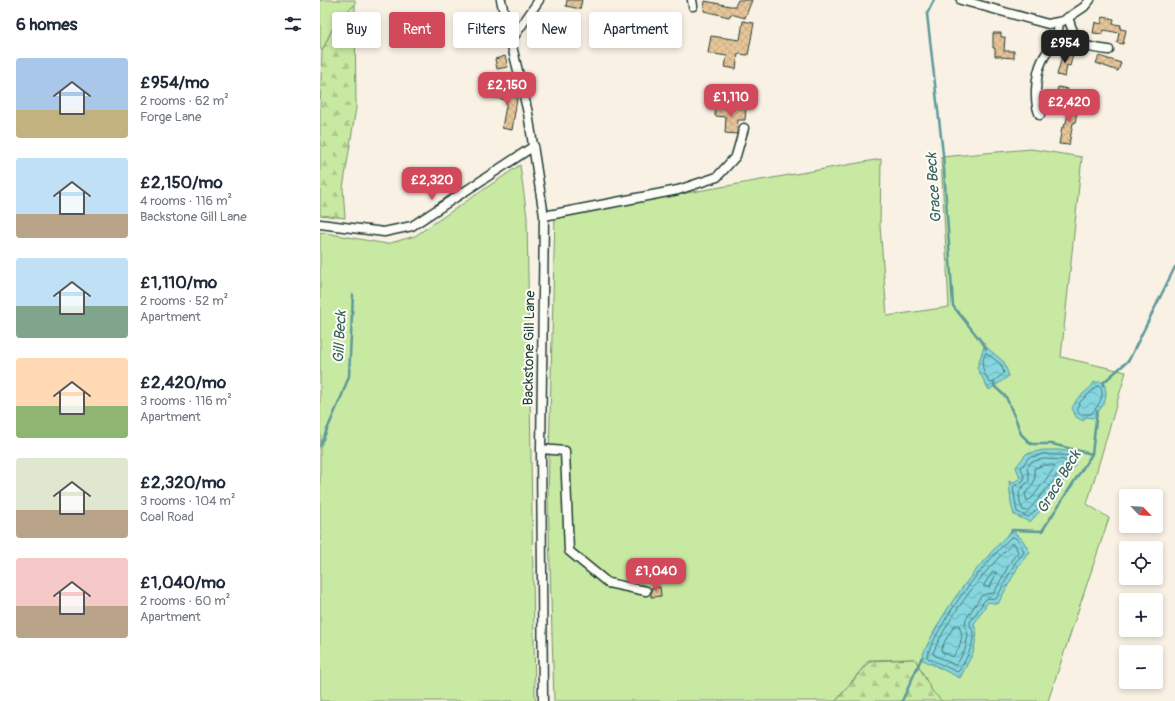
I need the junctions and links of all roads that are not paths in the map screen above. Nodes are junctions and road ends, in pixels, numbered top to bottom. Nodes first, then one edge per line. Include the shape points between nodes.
1 (501, 0) edge
2 (540, 0) edge
3 (962, 0) edge
4 (1090, 0) edge
5 (504, 12) edge
6 (1068, 17) junction
7 (1059, 22) junction
8 (519, 30) edge
9 (513, 48) edge
10 (1109, 50) dead end
11 (1040, 115) dead end
12 (744, 128) dead end
13 (534, 146) junction
14 (544, 216) junction
15 (320, 224) edge
16 (541, 449) junction
17 (646, 591) dead end
18 (543, 701) edge

1 - 5 street, Backstone Gill Lane
2 - 8 street
3 - 7 street via 1048,24
4 - 6 street
6 - 7 street
6 - 10 street via 1072,31 1080,43 1088,48
7 - 11 street via 1058,34 1039,70 1036,109
9 - 13 street, Backstone Gill Lane
12 - 14 street via 736,156 717,177 678,190
13 - 14 street, Backstone Gill Lane
13 - 15 street via 412,226 384,232
14 - 16 street, Backstone Gill Lane
16 - 17 street via 565,450 569,551 608,583
16 - 18 street, Backstone Gill Lane

